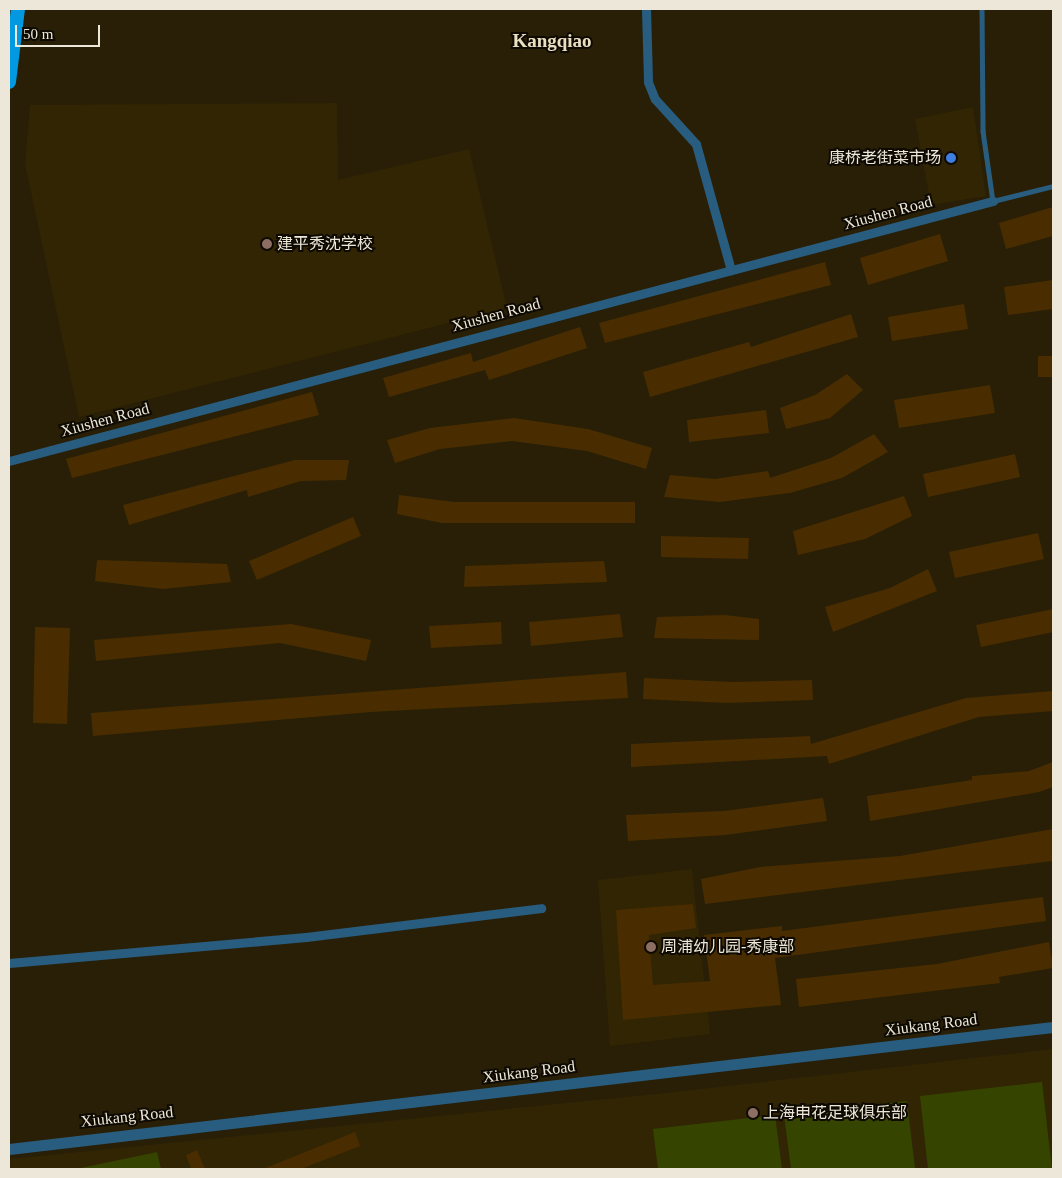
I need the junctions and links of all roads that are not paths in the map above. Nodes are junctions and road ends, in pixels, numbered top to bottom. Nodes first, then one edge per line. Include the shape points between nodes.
1 (18, 9) edge
2 (646, 9) edge
3 (982, 9) edge
4 (9, 82) edge
5 (1053, 186) edge
6 (993, 201) junction
7 (731, 270) junction
8 (9, 461) edge
9 (541, 908) dead end
10 (9, 963) edge
11 (1053, 1027) edge
12 (9, 1150) edge

1 - 4 main road
2 - 7 street via 648,82 656,99 696,144
3 - 6 lane via 983,131
5 - 6 lane
6 - 7 street, Xiushen Road
7 - 8 street, Xiushen Road
9 - 10 street via 306,937
11 - 12 street, Xiukang Road

